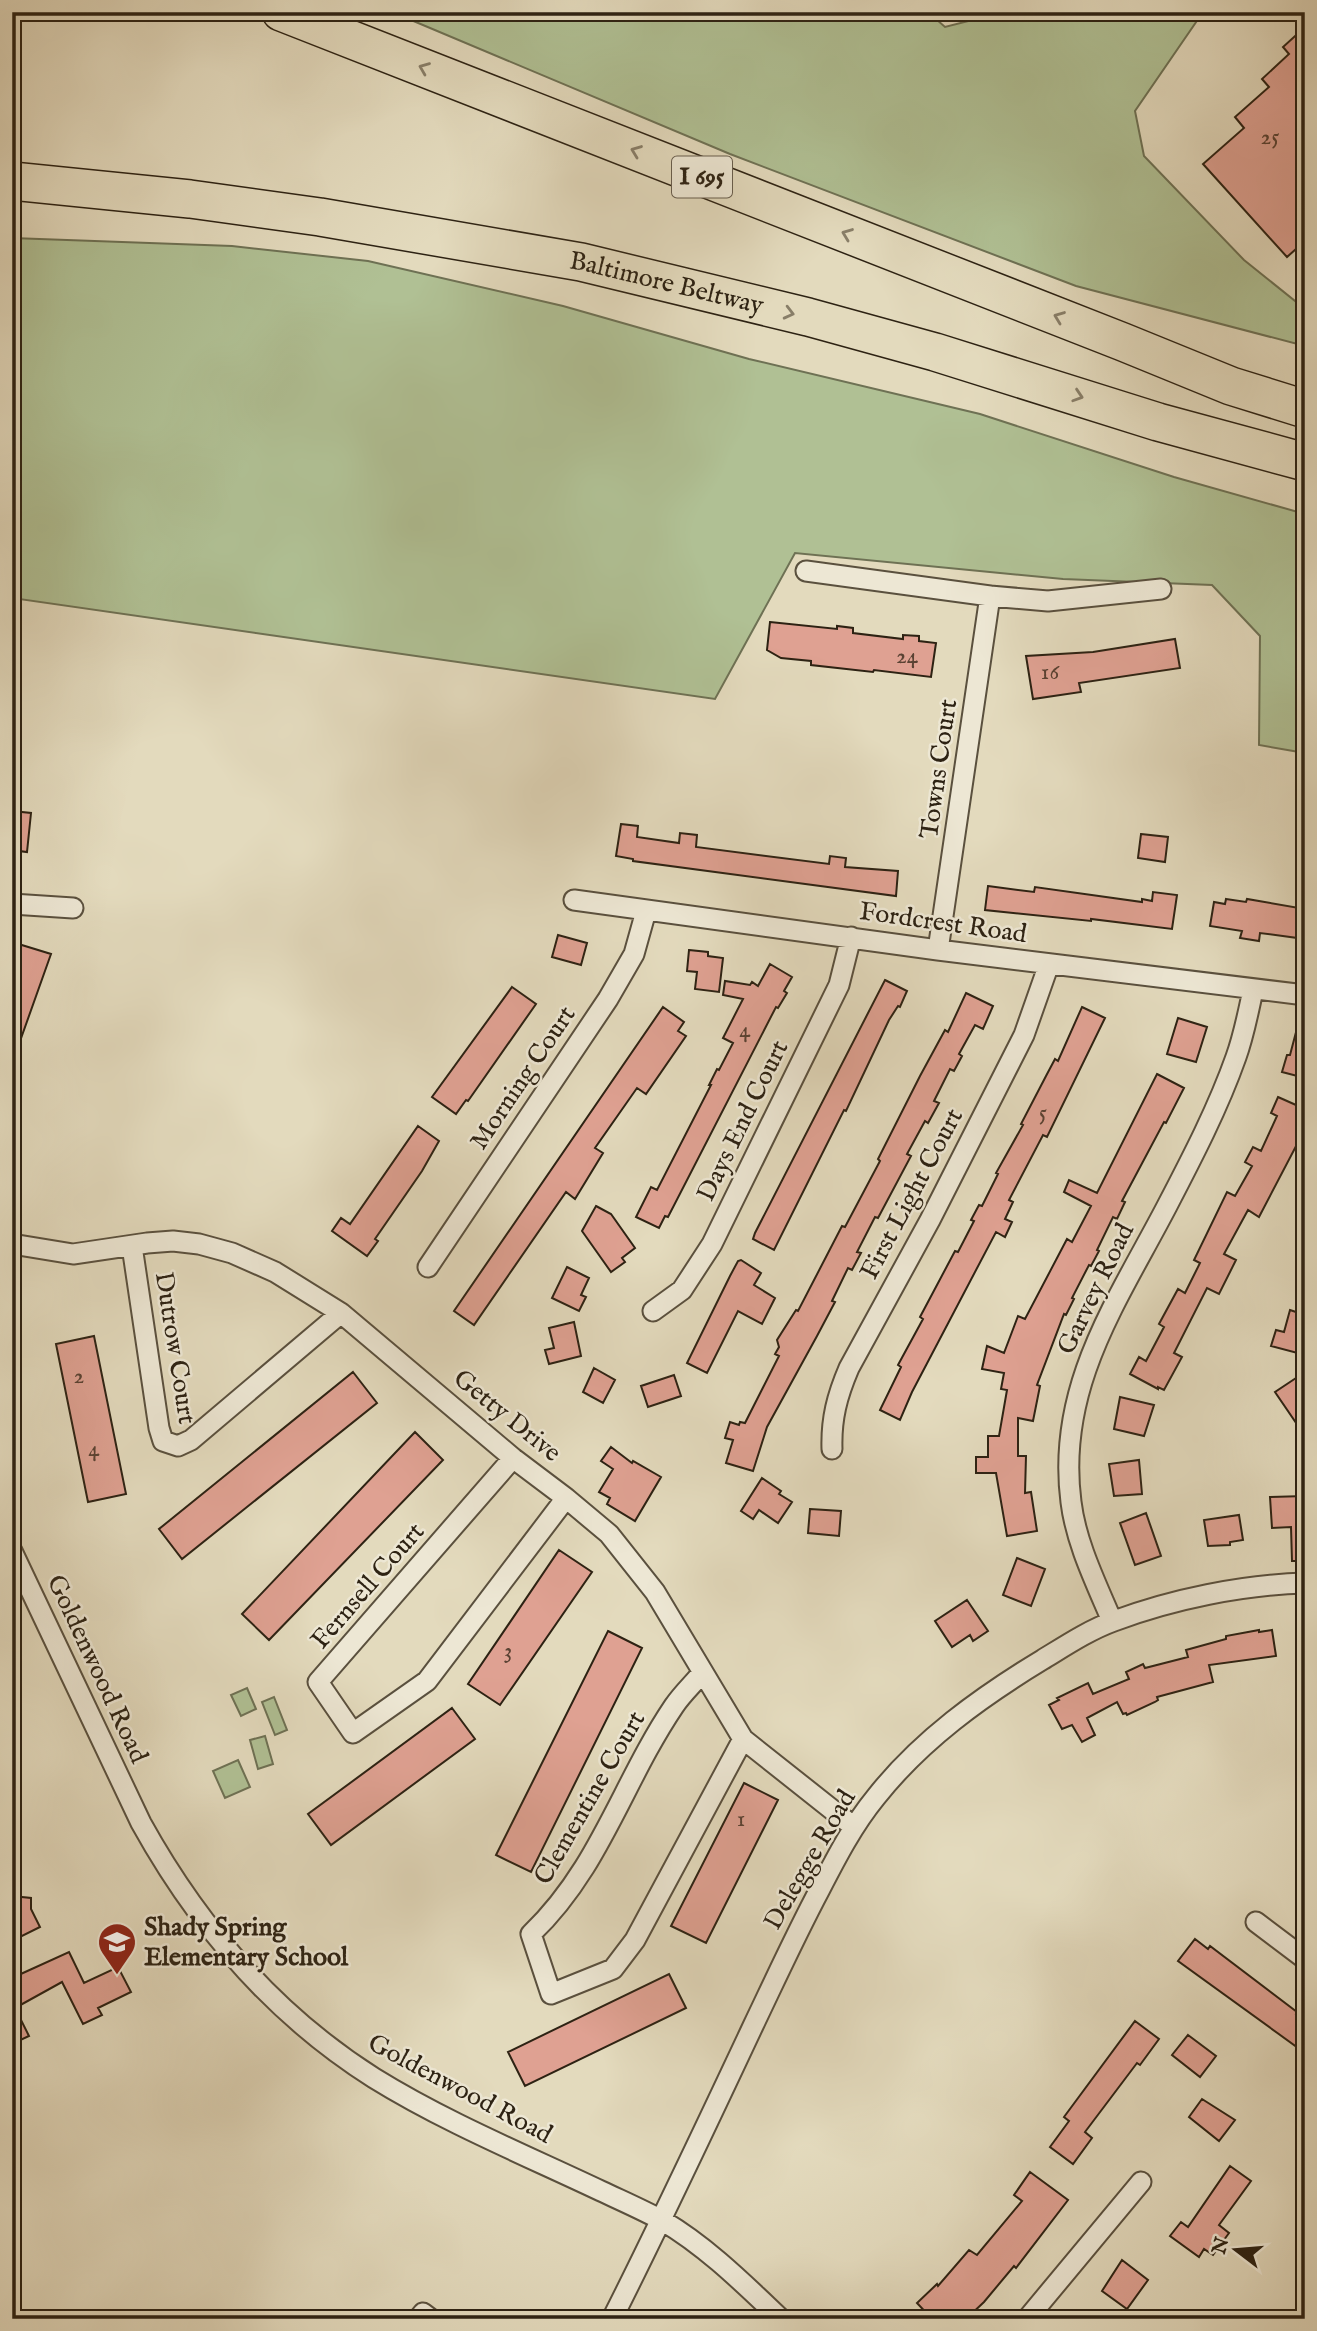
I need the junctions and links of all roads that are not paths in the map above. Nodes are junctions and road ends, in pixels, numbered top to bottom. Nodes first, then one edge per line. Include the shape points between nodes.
1 (281, 12) edge
2 (12, 181) edge
3 (12, 197) edge
4 (675, 286) junction
5 (1123, 342) junction
6 (1305, 388) edge
7 (1305, 409) edge
8 (1305, 462) edge
9 (806, 571) dead end
10 (1161, 589) dead end
11 (989, 596) junction
12 (574, 900) dead end
13 (12, 904) edge
14 (73, 908) dead end
15 (646, 911) junction
16 (851, 937) junction
17 (938, 950) junction
18 (1049, 964) junction
19 (1253, 990) junction
20 (1305, 995) edge
21 (12, 1244) edge
22 (132, 1246) junction
23 (428, 1267) dead end
24 (653, 1311) dead end
25 (341, 1313) junction
26 (832, 1449) dead end
27 (513, 1458) junction
28 (566, 1498) junction
29 (12, 1551) edge
30 (1305, 1583) edge
31 (1112, 1621) junction
32 (702, 1673) junction
33 (743, 1739) junction
34 (854, 1827) junction
35 (1256, 1922) dead end
36 (1305, 1959) edge
37 (1141, 2182) dead end
38 (661, 2220) junction
39 (1032, 2317) edge
40 (418, 2319) edge
41 (431, 2319) edge
42 (612, 2319) edge
43 (781, 2319) edge

5 -> 1 highway, I 695
2 - 4 highway, Baltimore Beltway via 190,199 406,230 581,262
3 - 4 highway via 240,220 592,278
4 -> 8 highway, Baltimore Beltway via 935,352 1158,422
5 - 6 highway via 1207,359
5 - 7 highway, I 695 via 1231,386
9 - 11 street
10 - 11 street via 1048,601
11 - 17 street, Towns Court
12 - 15 street, Fordcrest Road
13 - 14 street
15 - 16 street, Fordcrest Road
15 - 23 street, Morning Court via 634,954 608,999
16 - 17 street, Fordcrest Road
16 - 24 street, Days End Court via 839,985 712,1244 682,1290
17 - 18 street, Fordcrest Road
18 - 19 street, Fordcrest Road
18 - 26 street, First Light Court via 1024,1035 849,1368 832,1418
19 - 20 street, Fordcrest Road
19 - 31 street, Garvey Road via 1240,1047 1224,1089 1099,1332 1078,1390 1068,1455 1071,1505 1078,1536
21 - 22 street, Getty Drive via 73,1254
22 - 25 street, Getty Drive via 173,1241 232,1253 275,1272
22 - 25 street, Dutrow Court via 159,1428 163,1441 170,1444 191,1440
25 - 27 street, Getty Drive
27 - 28 street, Getty Drive
27 - 28 street, Fernsell Court via 318,1682 353,1732 428,1681
28 - 32 street, Getty Drive via 608,1534 655,1592
29 - 38 street, Goldenwood Road via 141,1823 202,1919 240,1966 285,2012 374,2078
30 - 31 street, Delegge Road via 1217,1594
31 - 34 street, Delegge Road via 1030,1667 957,1717 895,1775
32 - 33 street, Getty Drive
32 - 33 street, Clementine Court via 660,1727 579,1878 531,1934 551,1994 613,1969 635,1940
33 - 34 street, Getty Drive
34 - 38 street, Delegge Road via 789,1949
35 - 36 street
37 - 39 street
38 - 42 street, Delegge Road
38 - 43 street, Goldenwood Road via 718,2261
40 - 41 street via 423,2312

